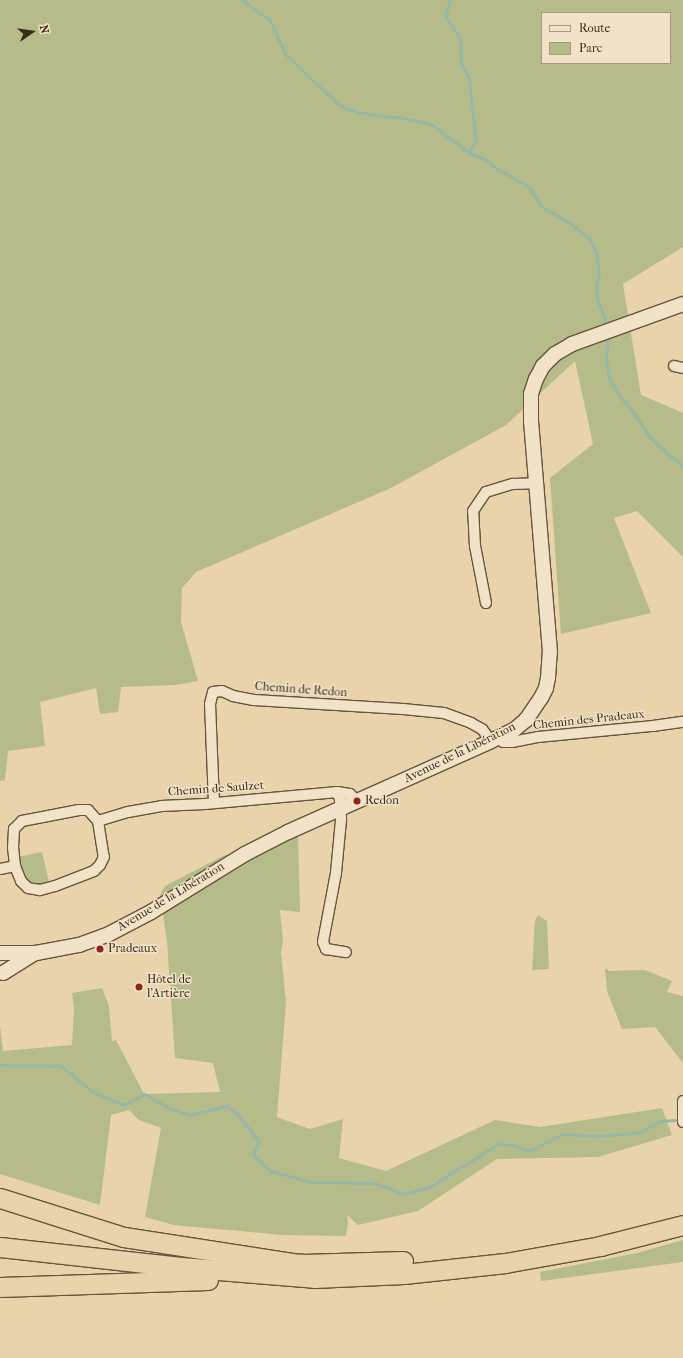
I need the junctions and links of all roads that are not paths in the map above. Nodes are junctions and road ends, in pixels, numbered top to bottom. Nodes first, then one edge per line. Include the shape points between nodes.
1 (683, 304) edge
2 (536, 483) junction
3 (486, 604) dead end
4 (683, 722) edge
5 (496, 739) junction
6 (337, 792) junction
7 (357, 801) junction
8 (214, 803) junction
9 (340, 809) junction
10 (98, 821) junction
11 (15, 866) junction
12 (0, 869) edge
13 (346, 952) dead end
14 (36, 953) junction
15 (0, 954) edge
16 (1, 975) edge
17 (683, 1100) edge
18 (683, 1122) edge
19 (0, 1198) edge
20 (683, 1212) edge
21 (683, 1224) edge
22 (0, 1235) edge
23 (0, 1247) edge
24 (309, 1271) junction
25 (0, 1287) edge

1 - 2 main road, Avenue de la Libération via 572,344 555,354 543,366 531,394
2 - 3 street via 513,484 486,492 473,511 475,546
2 - 5 main road, Avenue de la Libération via 550,652 548,678 542,698 534,710 520,725
4 - 5 street, Chemin des Pradeaux via 512,742
5 - 7 main road, Avenue de la Libération
5 - 8 street, Chemin de Redon via 471,723 444,713 254,700 222,691 213,692 210,704
6 - 7 street, Chemin de Saulzet via 350,794
6 - 8 street, Chemin de Saulzet
6 - 9 street
7 - 9 main road, Avenue de la Libération
8 - 10 street, Chemin de Saulzet via 161,806
9 - 13 street via 336,873 324,942 326,949
9 - 14 main road, Avenue de la Libération via 245,854 151,912 109,934 79,945
10 - 11 street via 88,810 22,821 14,828 12,836
10 - 11 street via 104,857 94,871 40,890 28,888 21,881
11 - 12 street
14 - 15 main road, Avenue de la Libération
14 - 16 main road, Avenue de la Libération
15 - 16 main road via 3,962
17 - 18 street
19 - 24 highway via 124,1236
20 - 24 highway via 597,1235 503,1251
21 - 24 highway via 600,1246 505,1262 404,1274
22 - 24 highway
23 - 24 highway via 181,1267
24 - 25 highway

